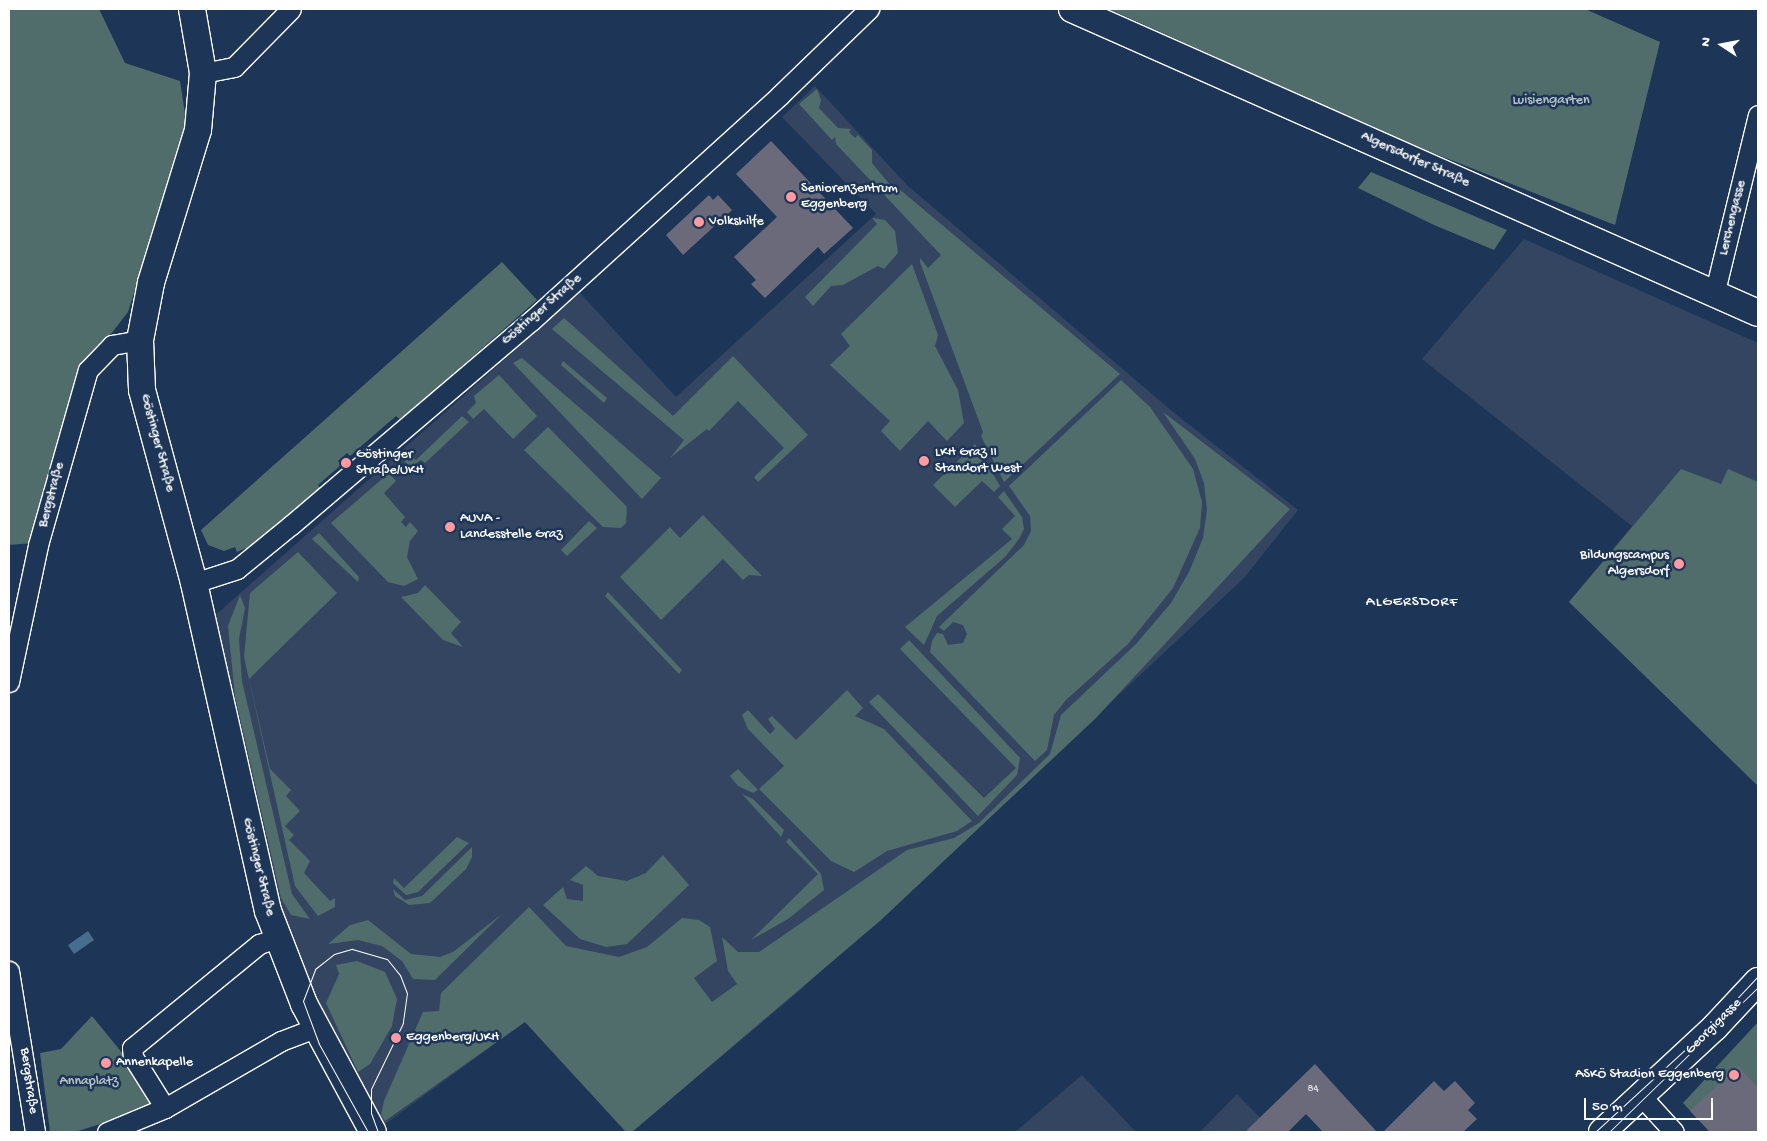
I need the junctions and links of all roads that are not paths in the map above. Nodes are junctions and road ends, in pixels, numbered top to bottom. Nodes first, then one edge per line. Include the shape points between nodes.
1 (192, 9) edge
2 (291, 9) edge
3 (869, 9) edge
4 (1072, 9) edge
5 (203, 73) junction
6 (1758, 115) edge
7 (1715, 291) junction
8 (1758, 312) edge
9 (140, 340) junction
10 (194, 583) junction
11 (9, 682) edge
12 (277, 938) junction
13 (9, 971) edge
14 (1758, 981) edge
15 (317, 1027) junction
16 (1642, 1097) junction
17 (165, 1108) junction
18 (35, 1132) edge
19 (107, 1132) edge
20 (373, 1132) edge
21 (1602, 1132) edge
22 (1674, 1132) edge

1 - 5 main road, Göstinger Straße
2 - 5 street via 234,67
3 - 10 street, Göstinger Straße via 780,96 537,315 291,525 237,569
4 - 7 main road, Algersdorfer Straße
5 - 9 main road, Göstinger Straße via 198,130 151,283
6 - 7 street, Lerchengasse
7 - 8 main road, Algersdorfer Straße
9 - 10 main road, Göstinger Straße via 142,390
9 - 11 street, Bergstraße via 112,345 88,370 38,545
10 - 12 main road, Göstinger Straße via 244,810
12 - 15 main road, Göstinger Straße
12 - 17 street via 259,944 132,1048 133,1057
13 - 18 street, Bergstraße
14 - 16 main road, Georgigasse
15 - 17 street via 281,1042
15 - 20 main road, Göstinger Straße
16 - 21 main road, Georgigasse
16 - 22 street
17 - 19 street

